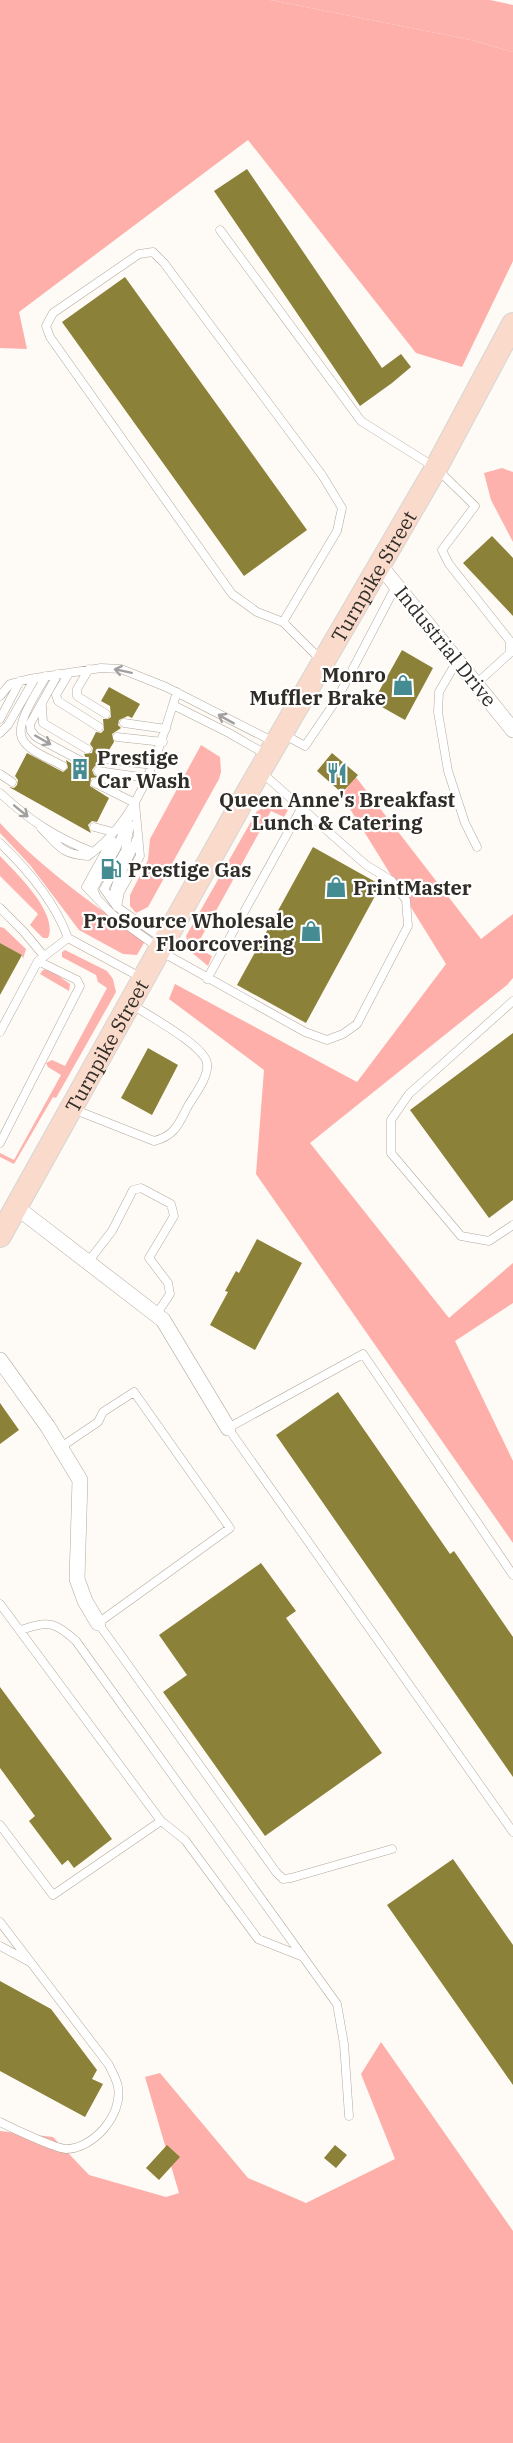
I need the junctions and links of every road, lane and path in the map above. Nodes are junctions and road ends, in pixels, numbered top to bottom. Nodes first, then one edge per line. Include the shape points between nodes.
1 (220, 230) dead end
2 (513, 324) edge
3 (436, 468) junction
4 (378, 563) junction
5 (397, 585) junction
6 (282, 622) junction
7 (512, 640) edge
8 (457, 660) junction
9 (322, 661) junction
10 (89, 669) junction
11 (69, 673) junction
12 (58, 674) junction
13 (46, 676) junction
14 (35, 678) junction
15 (21, 681) junction
16 (477, 683) junction
17 (177, 692) junction
18 (0, 696) edge
19 (43, 701) junction
20 (173, 705) junction
21 (106, 714) dead end
22 (0, 719) edge
23 (124, 723) dead end
24 (99, 727) dead end
25 (166, 729) junction
26 (513, 730) edge
27 (0, 734) edge
28 (117, 736) dead end
29 (163, 742) junction
30 (87, 749) dead end
31 (272, 751) junction
32 (105, 759) dead end
33 (81, 761) dead end
34 (153, 765) junction
35 (63, 766) dead end
36 (98, 771) dead end
37 (0, 774) edge
38 (147, 778) junction
39 (12, 782) dead end
40 (95, 783) dead end
41 (0, 794) edge
42 (135, 803) junction
43 (302, 807) junction
44 (94, 827) dead end
45 (113, 832) junction
46 (0, 843) edge
47 (477, 847) dead end
48 (0, 908) edge
49 (115, 911) junction
50 (68, 938) junction
51 (161, 946) junction
52 (41, 959) junction
53 (143, 978) junction
54 (207, 979) junction
55 (513, 1001) edge
56 (129, 1003) junction
57 (0, 1032) edge
58 (70, 1108) junction
59 (0, 1143) edge
60 (15, 1206) junction
61 (513, 1225) edge
62 (0, 1236) edge
63 (88, 1262) junction
64 (156, 1315) junction
65 (0, 1360) edge
66 (228, 1428) junction
67 (61, 1447) junction
68 (513, 1575) edge
69 (0, 1604) edge
70 (98, 1623) junction
71 (21, 1630) junction
72 (161, 1821) junction
73 (0, 1825) edge
74 (513, 1832) edge
75 (392, 1849) dead end
76 (0, 1922) edge
77 (0, 1946) edge
78 (302, 1956) junction
79 (31, 1963) junction
80 (349, 2116) dead end
81 (0, 2122) edge

1 - 3 lane via 361,421
2 - 3 main road, Turnpike Street
3 - 4 main road, Turnpike Street
3 - 7 lane via 475,506 442,550 449,564
4 - 5 street, Industrial Drive
4 - 9 main road, Turnpike Street
5 - 8 street, Industrial Drive
5 - 31 lane via 337,699 305,746
6 - 6 lane via 257,612 232,594 50,337 46,326 53,313 139,254 153,252 164,263 322,475 342,508 337,531
6 - 9 lane
7 - 16 lane via 510,653
8 - 16 street, Industrial Drive
8 - 47 lane via 439,692 438,712 448,771
9 - 31 main road, Turnpike Street
10 - 11 lane
17 -> 10 lane via 125,670
10 - 21 lane via 77,696
11 - 12 lane
11 - 24 lane via 56,694 58,701
12 - 13 lane
12 - 19 lane
13 - 14 lane
13 - 35 lane via 19,732 25,743
14 - 15 lane
14 - 27 lane
15 - 18 lane via 10,684
15 - 22 lane
16 - 26 street, Industrial Drive
17 - 20 lane
31 -> 17 lane
19 - 30 lane via 43,723
19 -> 33 lane via 30,724 33,734
20 - 25 lane
20 - 31 lane
23 - 25 lane
25 - 29 lane
28 - 29 lane
29 - 34 lane
31 - 43 lane
31 - 51 main road, Turnpike Street
32 - 34 lane
34 - 38 lane
36 - 38 lane
37 - 39 lane
38 - 42 lane
40 - 42 lane
41 -> 45 lane via 67,853 88,856
42 - 45 lane
42 - 49 lane via 140,856 120,892
42 - 49 lane via 125,851 104,889
42 - 49 lane via 116,849 93,889
43 - 54 lane
43 - 54 lane via 366,866 392,881 406,900 408,926 357,1024 327,1040
44 - 45 lane
46 - 50 lane via 54,907
48 - 52 lane
49 - 51 lane
50 - 52 lane
50 - 53 lane
51 - 53 main road, Turnpike Street
51 - 54 lane
52 - 57 lane
52 - 59 lane via 77,980 80,986
53 - 56 main road, Turnpike Street
55 - 61 lane via 409,1094 391,1119 391,1153 461,1236 489,1241
56 - 58 main road, Turnpike Street
56 - 58 lane via 199,1048 207,1063 205,1076 183,1116 167,1138 154,1141
58 - 60 main road, Turnpike Street
60 - 62 main road, Turnpike Street
60 - 63 street
63 - 64 street
63 - 64 lane via 112,1232 133,1190 141,1188 171,1204 174,1216 149,1258 168,1283 170,1294
64 - 66 street via 163,1320
65 - 67 street
66 - 68 lane via 363,1354
66 - 74 lane
67 - 70 street via 80,1480 77,1579
67 - 70 lane via 134,1392 230,1528
69 - 71 lane
70 - 75 lane via 283,1879
71 - 72 lane
71 - 78 lane via 43,1623 59,1625 76,1641
72 - 73 lane via 52,1895
72 - 78 lane via 185,1840 258,1939
76 - 79 lane
77 - 79 lane
78 - 80 lane via 337,2004
79 - 81 lane via 109,2065 118,2088 117,2106 101,2131 84,2146 64,2149

